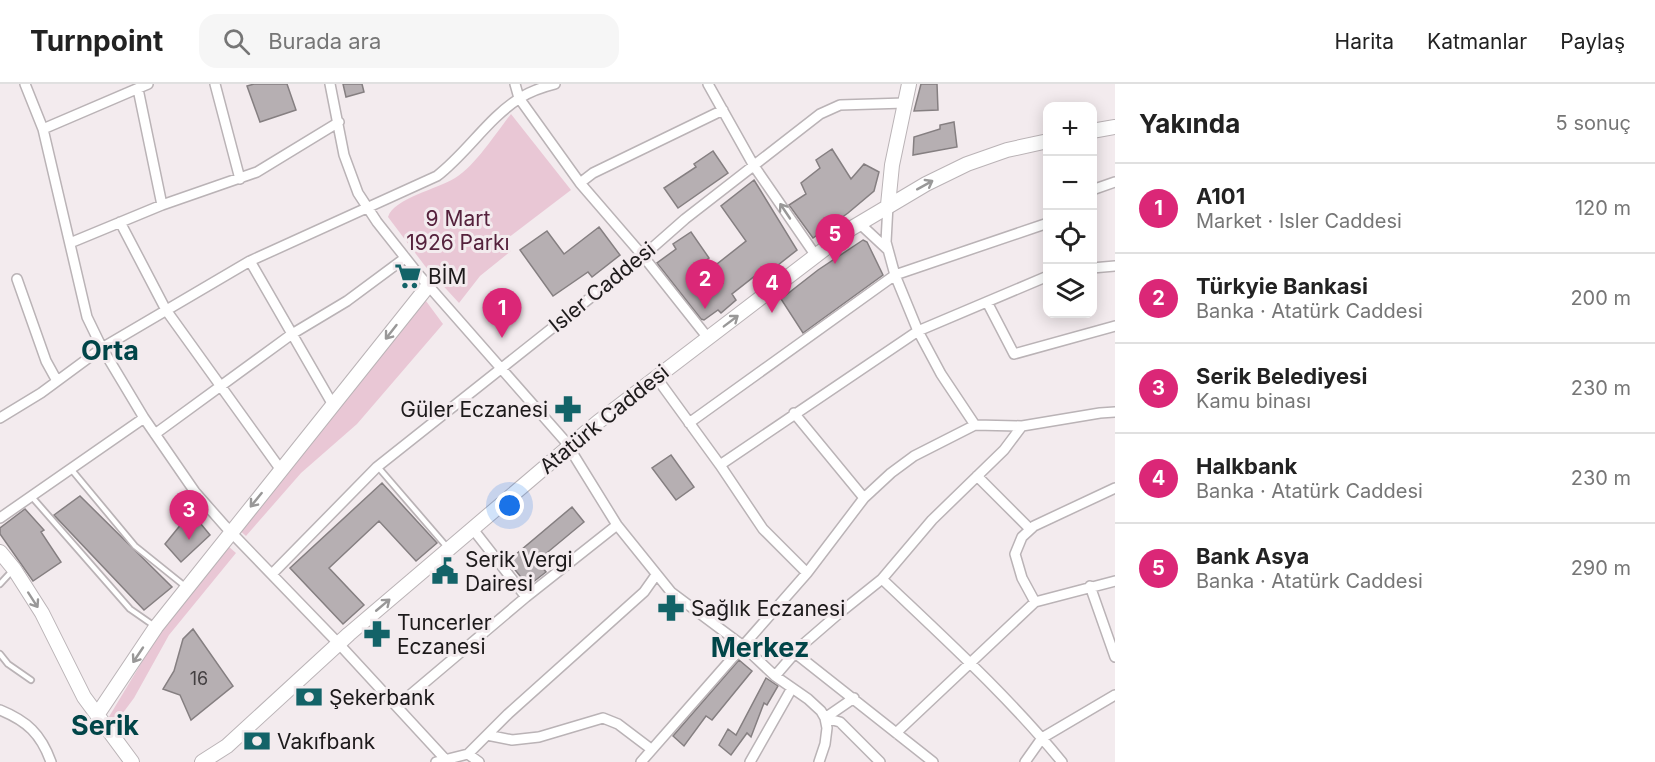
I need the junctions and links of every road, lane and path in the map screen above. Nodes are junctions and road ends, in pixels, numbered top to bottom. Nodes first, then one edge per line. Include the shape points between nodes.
1 (25, 84) edge
2 (148, 84) edge
3 (215, 84) edge
4 (330, 84) edge
5 (515, 84) edge
6 (555, 84) edge
7 (708, 84) edge
8 (909, 84) edge
9 (138, 89) junction
10 (519, 98) junction
11 (905, 103) junction
12 (723, 110) junction
13 (339, 122) junction
14 (1115, 127) edge
15 (44, 129) junction
16 (1097, 131) edge
17 (1043, 142) edge
18 (754, 166) junction
19 (240, 179) junction
20 (1115, 182) edge
21 (580, 183) junction
22 (1097, 188) edge
23 (162, 205) junction
24 (888, 205) junction
25 (367, 206) junction
26 (120, 222) junction
27 (859, 223) junction
28 (1043, 224) edge
29 (70, 243) junction
30 (888, 251) junction
31 (643, 256) junction
32 (816, 256) junction
33 (405, 258) junction
34 (250, 261) junction
35 (1097, 266) edge
36 (1115, 266) edge
37 (895, 275) junction
38 (1043, 278) edge
39 (17, 279) dead end
40 (428, 286) junction
41 (987, 302) junction
42 (166, 310) junction
43 (1115, 326) edge
44 (918, 331) junction
45 (292, 334) junction
46 (708, 338) junction
47 (102, 348) junction
48 (500, 368) junction
49 (656, 377) junction
50 (57, 381) junction
51 (221, 385) junction
52 (333, 405) junction
53 (1115, 412) edge
54 (794, 413) junction
55 (0, 418) edge
56 (144, 418) junction
57 (689, 423) junction
58 (975, 425) junction
59 (1022, 426) junction
60 (155, 434) junction
61 (568, 446) junction
62 (720, 465) junction
63 (377, 467) junction
64 (71, 469) junction
65 (281, 470) junction
66 (977, 476) junction
67 (1115, 488) edge
68 (32, 497) junction
69 (864, 498) junction
70 (0, 518) edge
71 (617, 525) junction
72 (472, 528) junction
73 (1030, 529) junction
74 (231, 532) junction
75 (449, 549) junction
76 (0, 552) edge
77 (14, 569) junction
78 (807, 573) junction
79 (272, 574) junction
80 (656, 576) junction
81 (882, 579) junction
82 (1115, 581) edge
83 (0, 584) edge
84 (1090, 586) junction
85 (187, 588) junction
86 (526, 597) junction
87 (1035, 602) junction
88 (156, 627) junction
89 (339, 644) junction
90 (742, 645) junction
91 (795, 653) junction
92 (0, 654) edge
93 (1115, 657) edge
94 (969, 663) junction
95 (775, 676) junction
96 (31, 680) dead end
97 (792, 688) junction
98 (1115, 695) edge
99 (854, 698) junction
100 (397, 706) junction
101 (0, 710) edge
102 (97, 715) junction
103 (825, 718) junction
104 (896, 733) junction
105 (487, 735) junction
106 (1042, 738) junction
107 (651, 749) junction
108 (468, 754) junction
109 (218, 758) edge
110 (446, 760) junction
111 (51, 762) edge
112 (132, 762) edge
113 (202, 762) edge
114 (436, 762) edge
115 (479, 762) edge
116 (640, 762) edge
117 (750, 762) edge
118 (819, 762) edge
119 (880, 762) edge
120 (933, 762) edge
121 (1025, 762) edge
122 (1062, 762) edge

1 - 15 street
2 - 9 street
3 - 19 street
4 - 13 street
5 - 10 street
6 - 10 street
7 - 12 street
8 - 11 main road
9 - 15 street
9 - 23 street
10 - 21 street
10 - 25 street via 437,176
11 - 18 street, Isler Caddesi via 840,105 820,114
11 - 24 main road
12 - 18 street
12 - 21 street
13 - 19 street
13 - 25 street via 344,155
14 - 16 main road
15 - 29 street
24 -> 17 main road, Atatürk Caddesi via 967,164
18 - 31 street, Isler Caddesi
32 -> 18 street
19 - 23 street
20 - 22 street
21 - 31 street
23 - 26 street
24 - 27 main road, Atatürk Caddesi
24 - 30 street
25 - 33 street
25 - 34 street
26 - 29 street
26 - 42 street
27 - 30 street
27 - 32 main road, Atatürk Caddesi
28 - 37 street
29 - 47 street via 87,317
30 - 37 street
31 - 46 street
31 - 48 street, Isler Caddesi
46 -> 32 main road, Atatürk Caddesi
33 - 40 street
33 - 45 street
34 - 42 street
34 - 45 street
35 - 36 street
37 - 44 street
37 - 57 street
38 - 41 street
39 - 50 street
40 - 48 street
40 -> 52 main road
41 - 43 street via 1014,354
41 - 44 street
42 - 47 street
42 - 51 street
44 - 54 street
44 - 58 street
45 - 51 street
45 - 52 street
46 - 49 main road, Atatürk Caddesi
47 - 50 street
47 - 56 street
48 - 61 street
48 - 63 street, Isler Caddesi
49 - 57 street
49 - 61 main road, Atatürk Caddesi
50 - 55 street
51 - 60 street
51 - 65 street
52 - 65 main road
53 - 59 street
54 - 62 street
54 - 69 street
56 - 60 street
56 - 64 street
57 - 62 street
58 - 59 street
58 - 69 street via 914,456
59 - 66 street
60 - 74 street via 195,492
61 - 71 street
61 - 72 main road, Atatürk Caddesi
62 - 78 street via 762,529
63 - 75 lane
63 - 79 street, Isler Caddesi
64 - 68 street
64 - 85 lane via 135,546
65 -> 74 main road
66 - 73 street
66 - 81 street via 932,520
67 - 73 street
68 - 70 street
68 - 88 lane via 130,609
69 - 78 street
71 - 80 street
71 - 86 street
72 - 75 main road, Atatürk Caddesi
72 - 86 street
73 - 87 street via 1015,554
74 - 79 street
74 - 85 main road
89 -> 75 main road, Atatürk Caddesi
76 - 77 main road
77 - 83 lane
77 -> 102 main road
78 - 90 street
79 - 89 street
80 - 90 street via 671,592
80 - 105 street via 644,592
81 - 91 street
81 - 94 street
82 - 84 street
84 - 87 street
84 - 93 street
85 - 88 main road
86 - 100 street
87 - 94 street
88 -> 102 main road
89 - 100 street
89 - 109 main road, Atatürk Caddesi
90 - 95 street
90 - 107 street
91 - 95 street
91 - 99 street
92 - 96 lane
94 - 104 street
94 - 106 street
95 - 97 street
97 - 103 street
97 - 117 street
98 - 106 street
99 - 103 street
99 - 104 street
100 - 110 street
101 - 111 street via 29,725
102 - 112 main road
103 - 118 street via 825,744
103 - 119 street via 840,723
104 - 120 street
105 - 107 street via 512,740 539,737 603,718 618,724
105 - 108 street
106 - 121 street
106 - 122 street
107 - 116 street
108 - 110 street
108 - 115 street
109 - 113 main road, Atatürk Caddesi
110 - 114 street

